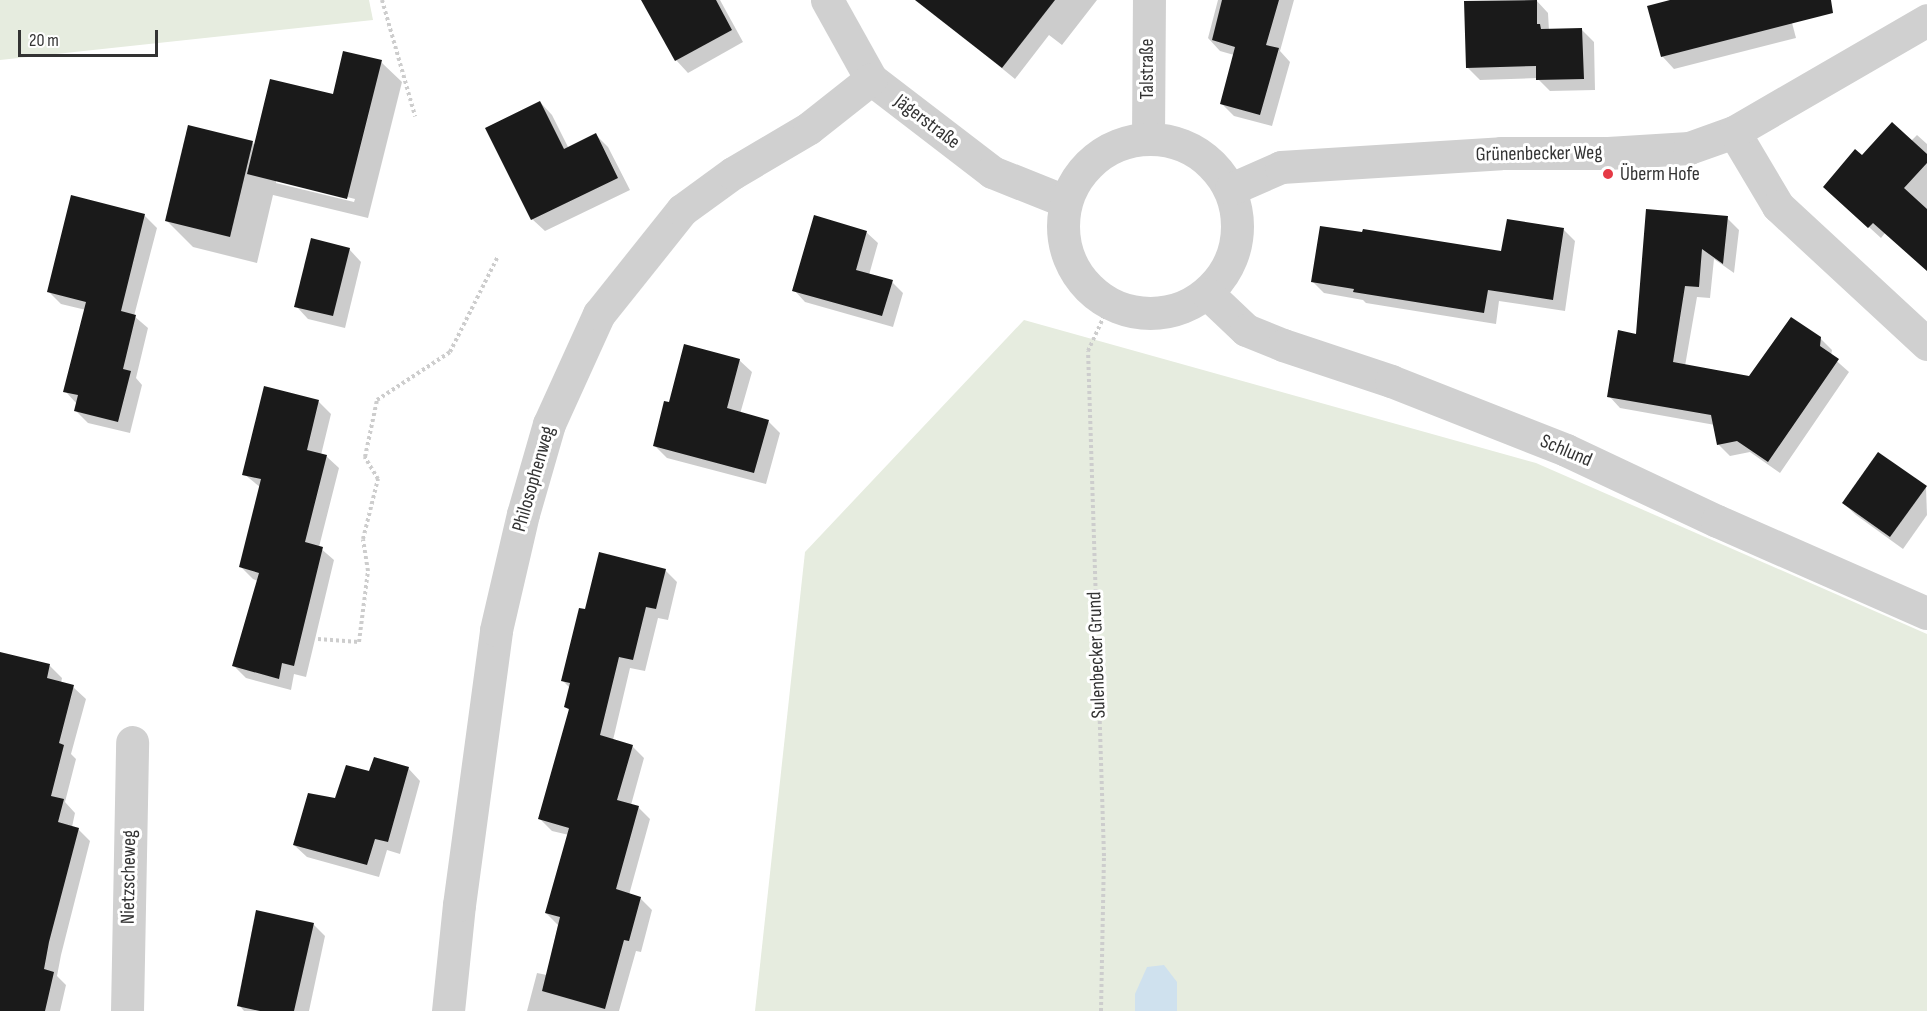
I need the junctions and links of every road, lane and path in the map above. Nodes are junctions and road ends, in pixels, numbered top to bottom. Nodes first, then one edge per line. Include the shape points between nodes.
1 (382, 0) edge
2 (827, 0) edge
3 (1149, 0) edge
4 (1927, 20) edge
5 (870, 80) junction
6 (415, 116) dead end
7 (1734, 132) junction
8 (1148, 138) junction
9 (1231, 189) junction
10 (1065, 201) junction
11 (498, 256) dead end
12 (1208, 294) junction
13 (1110, 303) junction
14 (1927, 344) edge
15 (1927, 613) edge
16 (318, 639) dead end
17 (132, 742) dead end
18 (127, 1011) edge
19 (448, 1011) edge
20 (1101, 1011) edge

1 - 6 path
2 - 5 street, Jägerstraße
3 - 8 street, Talstraße
4 - 7 street, Grünenbecker Weg
5 - 10 street, Jägerstraße via 992,172
5 - 19 street, Philosophenweg via 809,128 733,173 682,210 599,314 554,414 523,513 496,630
7 - 9 street, Grünenbecker Weg via 1689,148 1501,153 1281,167
7 - 14 street via 1778,206
8 - 9 street via 1181,143 1210,162
8 - 10 street via 1112,147 1083,169
9 - 12 street via 1239,226 1233,254
10 - 13 street via 1062,236 1073,269 1095,296
11 - 16 path via 450,352 377,400 365,457 378,479 363,539 368,571 359,642
12 - 13 street via 1170,313 1126,312
12 - 15 street, Schlund via 1246,330 1392,381 1566,450
13 - 20 path, Sulenbecker Grund via 1088,351 1104,856
17 - 18 street, Nietzscheweg

